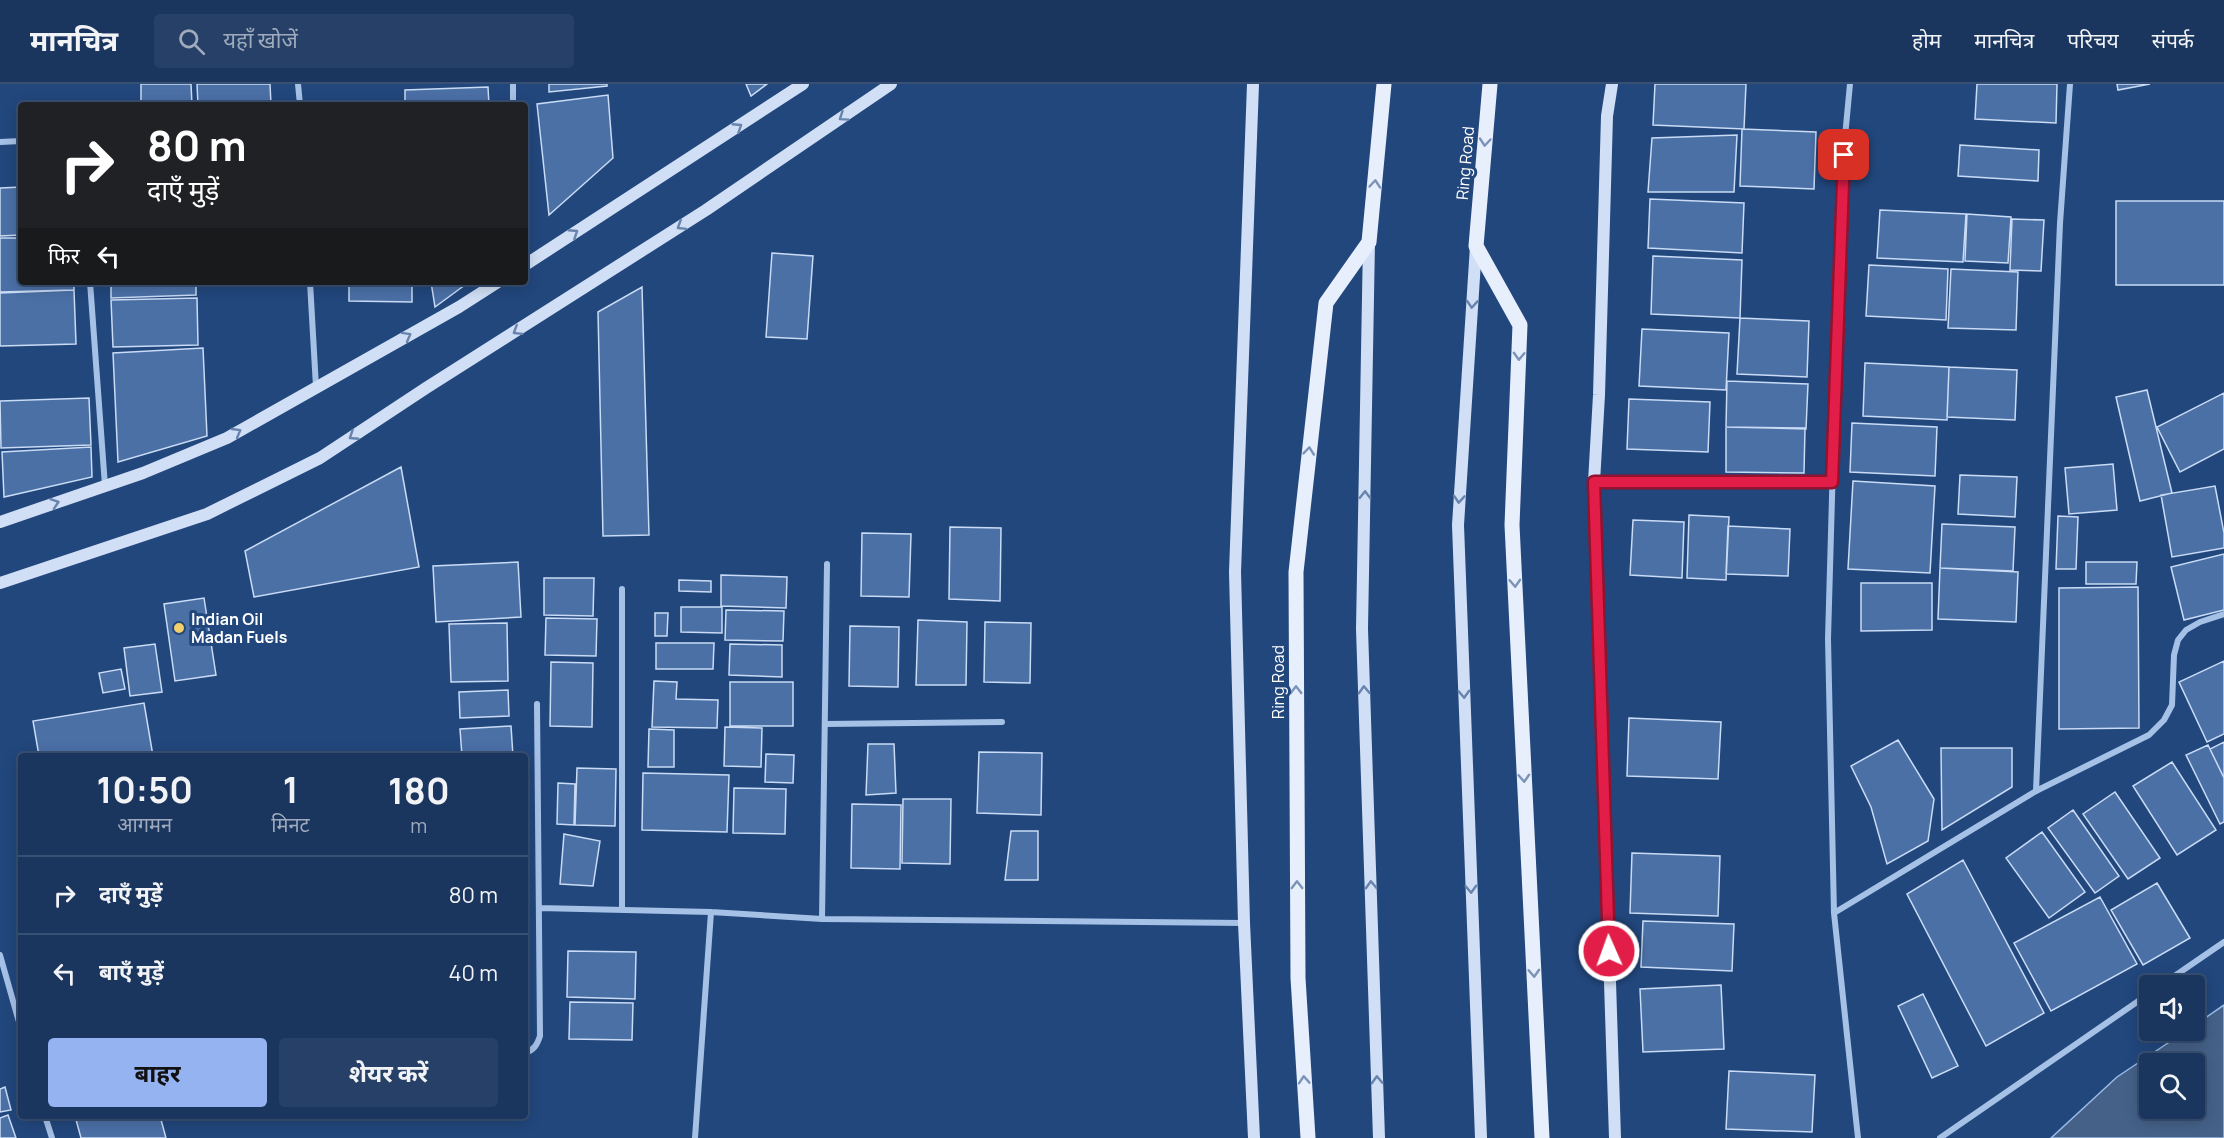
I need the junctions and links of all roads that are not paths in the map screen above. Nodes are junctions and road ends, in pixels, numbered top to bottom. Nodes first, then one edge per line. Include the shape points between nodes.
1 (298, 84) edge
2 (513, 84) edge
3 (803, 84) edge
4 (891, 84) edge
5 (1253, 84) edge
6 (1384, 84) edge
7 (1490, 84) edge
8 (1612, 84) edge
9 (1850, 84) edge
10 (2070, 84) edge
11 (300, 102) edge
12 (513, 102) edge
13 (18, 141) edge
14 (0, 142) edge
15 (1369, 242) junction
16 (1476, 246) junction
17 (528, 262) edge
18 (90, 285) edge
19 (310, 285) edge
20 (494, 285) edge
21 (316, 387) junction
22 (1594, 482) junction
23 (1832, 482) junction
24 (105, 486) junction
25 (0, 522) edge
26 (827, 564) dead end
27 (0, 583) edge
28 (622, 589) dead end
29 (2224, 614) edge
30 (537, 704) dead end
31 (1002, 722) dead end
32 (825, 724) junction
33 (2036, 791) junction
34 (539, 908) junction
35 (622, 910) junction
36 (711, 912) junction
37 (1834, 913) junction
38 (822, 919) junction
39 (1244, 923) junction
40 (2224, 942) edge
41 (0, 955) edge
42 (2176, 975) edge
43 (2139, 1001) edge
44 (18, 1018) edge
45 (528, 1052) edge
46 (46, 1119) edge
47 (52, 1138) edge
48 (694, 1138) edge
49 (1254, 1138) edge
50 (1308, 1138) edge
51 (1379, 1138) edge
52 (1481, 1138) edge
53 (1542, 1138) edge
54 (1614, 1138) edge
55 (1858, 1138) edge
56 (1940, 1138) edge

1 - 11 street
2 - 12 street
17 -> 3 main road
4 -> 27 main road via 706,210 320,458 207,514
5 - 39 main road via 1235,572
15 -> 6 main road, Ring Road
7 -> 16 main road, Ring Road
8 - 22 main road via 1607,116
9 - 23 street via 1841,179
10 - 33 street
13 - 14 street
50 -> 15 main road, Ring Road via 1298,978 1296,572 1326,303
51 -> 15 main road, Ring Road via 1362,629
16 -> 52 main road, Ring Road via 1458,525
16 -> 53 main road via 1520,325 1512,525
18 - 24 street
19 - 21 street
21 -> 20 main road
24 -> 21 main road via 227,438
22 - 23 street
22 - 54 main road
23 - 37 street via 1828,639
25 -> 24 main road
26 - 32 street
28 - 35 street
29 - 33 street via 2200,622 2178,640 2172,705 2149,735
30 - 34 street
31 - 32 street
32 - 38 street
33 - 37 street
34 - 35 street
34 - 45 street via 540,1036
35 - 36 street
36 - 38 street
36 - 48 street
37 - 55 street
38 - 39 street
39 - 49 main road
40 - 42 street
41 - 44 street
43 - 56 street
46 - 47 street

